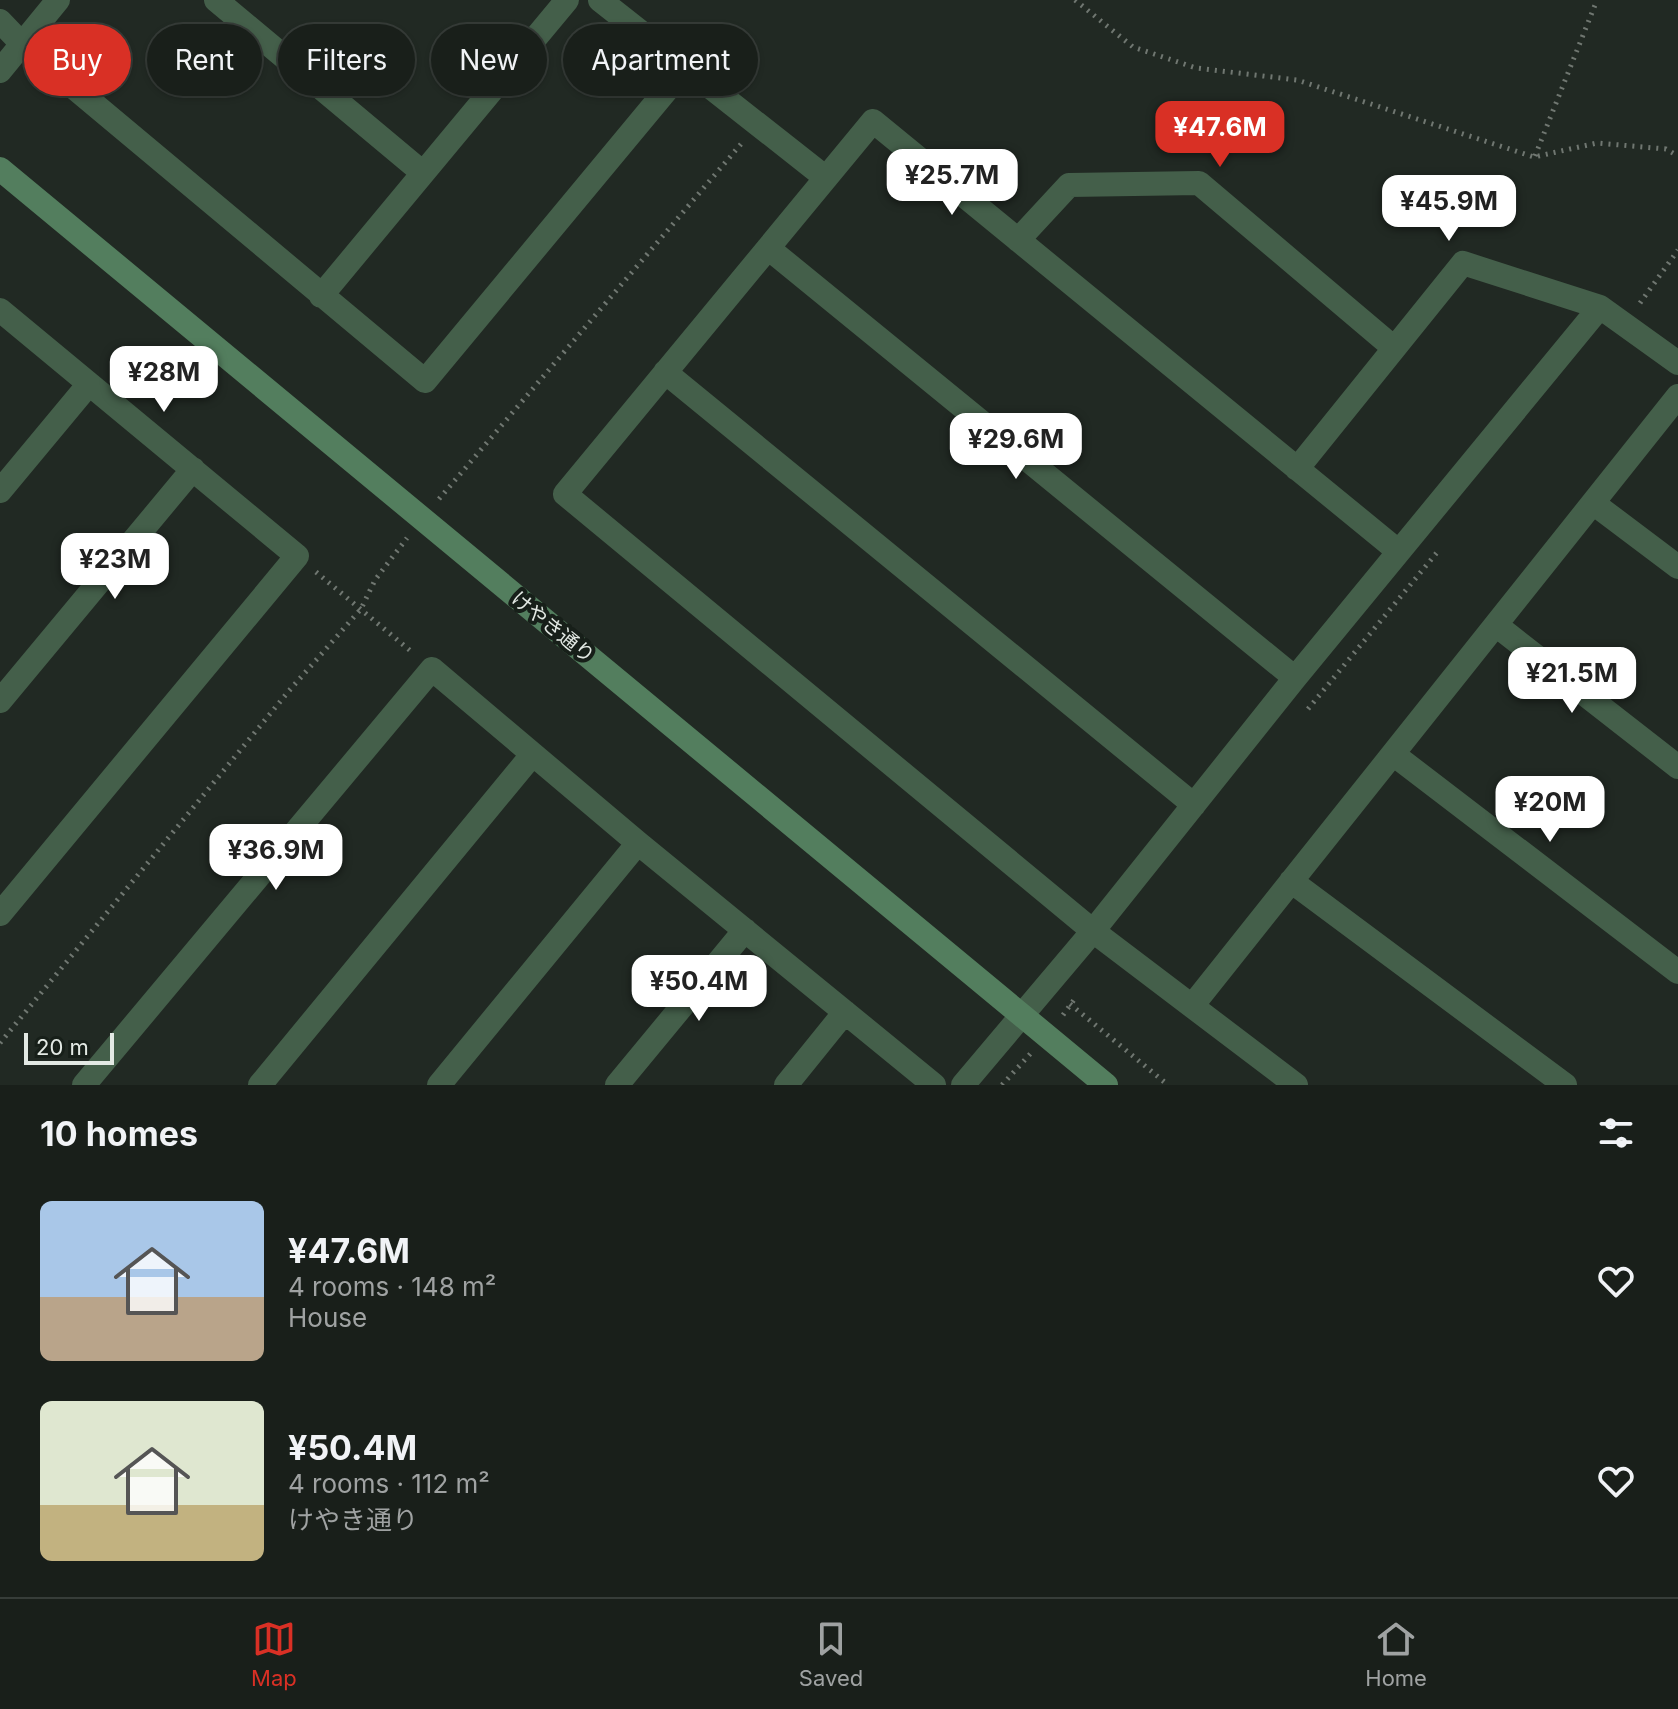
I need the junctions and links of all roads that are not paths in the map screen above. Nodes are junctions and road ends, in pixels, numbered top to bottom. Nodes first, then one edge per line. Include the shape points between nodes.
1 (58, 0) edge
2 (216, 0) edge
3 (567, 0) edge
4 (600, 0) edge
5 (0, 21) edge
6 (629, 24) edge
7 (22, 44) junction
8 (0, 71) edge
9 (662, 96) edge
10 (719, 96) edge
11 (0, 169) edge
12 (423, 173) junction
13 (826, 178) junction
14 (1018, 240) junction
15 (768, 248) junction
16 (321, 296) junction
17 (1600, 307) junction
18 (0, 310) edge
19 (1394, 348) junction
20 (1678, 363) edge
21 (665, 372) junction
22 (89, 384) junction
23 (1678, 396) edge
24 (193, 469) junction
25 (1297, 469) junction
26 (0, 491) edge
27 (1593, 503) junction
28 (1398, 551) junction
29 (1678, 567) edge
30 (1496, 625) junction
31 (1295, 678) junction
32 (0, 701) edge
33 (1393, 754) junction
34 (532, 755) junction
35 (1678, 767) edge
36 (1194, 805) junction
37 (638, 843) junction
38 (1291, 881) junction
39 (0, 914) edge
40 (745, 930) junction
41 (1093, 931) junction
42 (1678, 972) edge
43 (1192, 1006) junction
44 (845, 1012) junction
45 (1020, 1016) junction
46 (84, 1085) edge
47 (260, 1085) edge
48 (439, 1085) edge
49 (617, 1085) edge
50 (786, 1085) edge
51 (934, 1085) edge
52 (963, 1085) edge
53 (1106, 1085) edge
54 (1296, 1085) edge
55 (1565, 1085) edge

1 - 7 street
2 - 12 street
3 - 12 street
4 - 6 street
5 - 7 street
7 - 8 street
7 - 16 street
9 - 16 street via 425,381
10 - 13 street
11 - 45 street, けやき通り
12 - 16 street
13 - 14 street via 873,121
13 - 15 street
14 - 19 street via 1069,185 1199,183
14 - 25 street
15 - 21 street
15 - 31 street
17 - 19 street via 1463,263
17 - 20 street
17 - 28 street
18 - 22 street
19 - 25 street
21 - 36 street
21 - 41 street via 565,494
22 - 24 street
22 - 26 street
23 - 27 street
24 - 32 street
24 - 39 street via 297,556
25 - 28 street
27 - 29 street
27 - 30 street
28 - 31 street
30 - 33 street
30 - 35 street
31 - 36 street
33 - 38 street
33 - 42 street
34 - 37 street
34 - 46 street via 432,669
34 - 47 street
36 - 41 street
37 - 40 street
37 - 48 street
38 - 43 street
38 - 55 street
40 - 44 street
40 - 49 street
41 - 43 street
41 - 45 street
43 - 54 street
44 - 50 street
44 - 51 street
45 - 52 street
45 - 53 street, けやき通り

